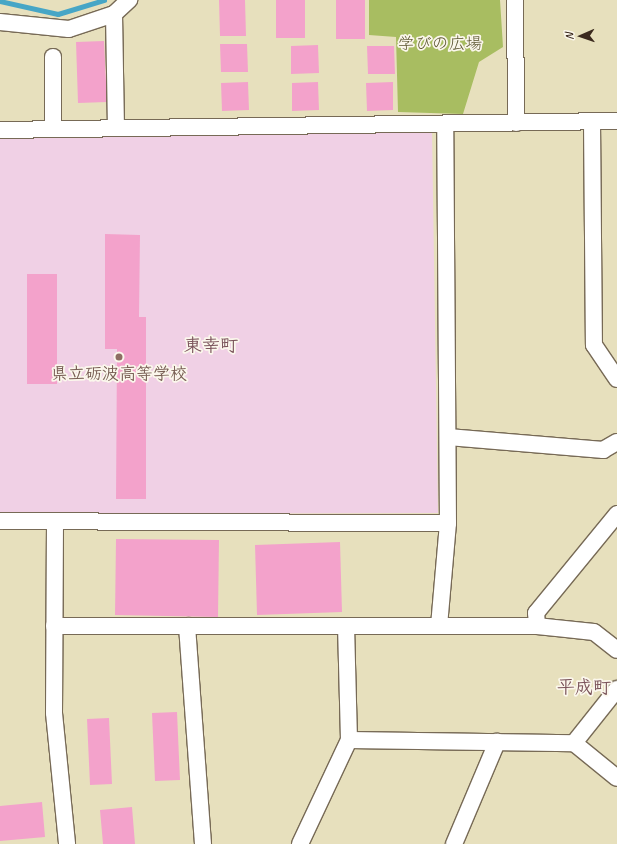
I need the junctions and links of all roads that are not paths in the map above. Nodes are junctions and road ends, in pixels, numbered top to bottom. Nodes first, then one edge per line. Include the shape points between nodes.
1 (129, 0) edge
2 (515, 0) edge
3 (114, 14) junction
4 (0, 22) edge
5 (53, 57) dead end
6 (617, 121) edge
7 (592, 122) junction
8 (516, 123) junction
9 (445, 124) junction
10 (116, 128) junction
11 (53, 129) junction
12 (0, 130) edge
13 (617, 379) edge
14 (448, 437) junction
15 (617, 442) edge
16 (617, 514) edge
17 (0, 521) edge
18 (55, 522) junction
19 (448, 523) junction
20 (54, 626) junction
21 (187, 626) junction
22 (346, 626) junction
23 (439, 626) junction
24 (536, 626) junction
25 (617, 650) edge
26 (617, 689) edge
27 (349, 740) junction
28 (497, 742) junction
29 (574, 743) junction
30 (617, 778) edge
31 (66, 844) edge
32 (203, 844) edge
33 (300, 844) edge
34 (454, 844) edge

1 - 3 street
2 - 8 street
3 - 4 street via 69,29
3 - 10 street
5 - 11 street
6 - 7 street
7 - 8 street
7 - 13 street via 594,345
8 - 9 street
9 - 10 street
9 - 14 street
10 - 11 street
11 - 12 street
14 - 15 street via 603,450
14 - 19 street
16 - 24 street via 536,613
17 - 18 street
18 - 19 street
18 - 20 street
19 - 23 street
20 - 21 street
20 - 31 street via 54,713
21 - 22 street
21 - 32 street
22 - 23 street
22 - 27 street
23 - 24 street
24 - 25 street via 594,632
26 - 29 street
27 - 28 street
27 - 33 street
28 - 29 street
28 - 34 street
29 - 30 street

